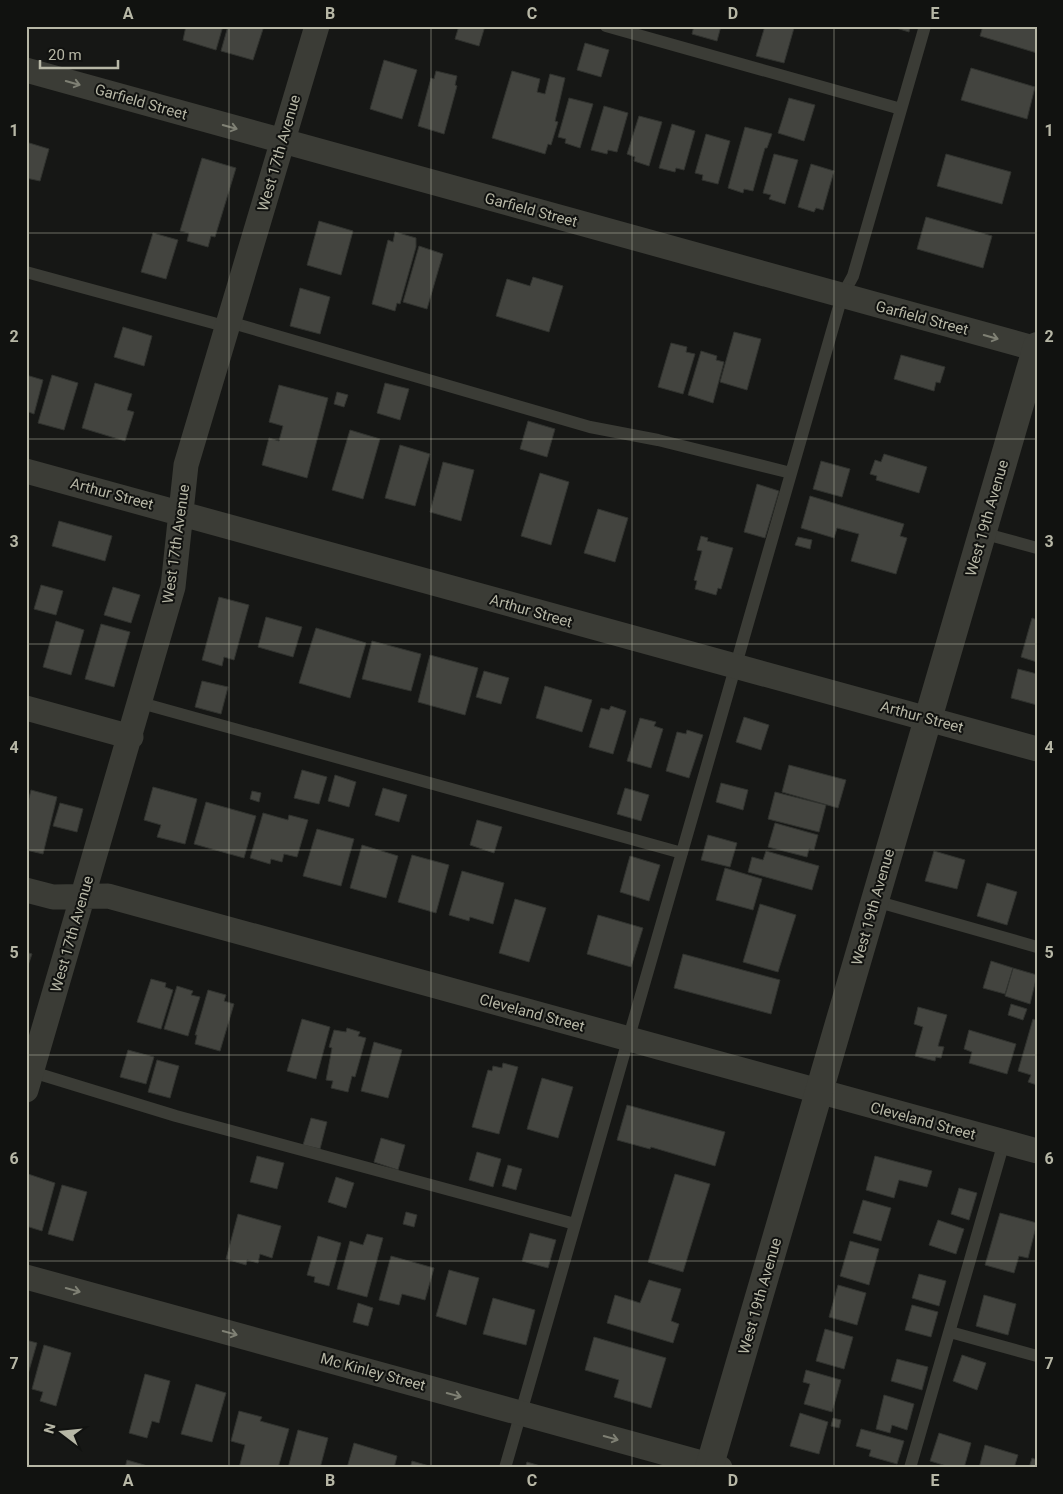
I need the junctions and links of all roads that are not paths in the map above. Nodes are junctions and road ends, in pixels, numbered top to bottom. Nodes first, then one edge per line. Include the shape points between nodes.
1 (317, 26) edge
2 (606, 26) edge
3 (925, 26) edge
4 (26, 70) edge
5 (901, 109) junction
6 (283, 142) junction
7 (26, 272) edge
8 (842, 296) junction
9 (228, 324) junction
10 (1036, 348) edge
11 (26, 470) edge
12 (791, 472) junction
13 (182, 513) junction
14 (982, 533) junction
15 (1037, 548) edge
16 (736, 667) junction
17 (141, 703) junction
18 (26, 708) edge
19 (928, 719) junction
20 (131, 737) junction
21 (1037, 749) edge
22 (682, 852) junction
23 (26, 890) edge
24 (84, 896) junction
25 (875, 901) junction
26 (1037, 947) edge
27 (628, 1040) junction
28 (28, 1077) edge
29 (819, 1093) junction
30 (1004, 1142) junction
31 (1037, 1151) edge
32 (575, 1224) junction
33 (26, 1277) edge
34 (950, 1332) junction
35 (1037, 1356) edge
36 (520, 1413) junction
37 (713, 1467) edge
38 (505, 1468) edge
39 (910, 1468) edge

1 - 6 street, West 17th Avenue
2 - 5 lane
3 - 5 lane
4 -> 6 street, Garfield Street
5 - 8 lane via 852,276
6 - 8 street, Garfield Street
6 - 9 street, West 17th Avenue
7 - 9 lane
8 -> 10 street, Garfield Street
8 - 12 lane
9 - 12 lane via 590,427
9 - 13 street, West 17th Avenue via 186,465
10 - 14 street, West 19th Avenue
11 - 13 street, Arthur Street
12 - 16 lane
13 - 16 street, Arthur Street
13 - 17 street, West 17th Avenue via 173,588
14 - 15 lane
14 - 19 street, West 19th Avenue
16 - 19 street, Arthur Street
16 - 22 lane
17 - 20 street, West 17th Avenue
17 - 22 lane
18 - 20 street
19 - 21 street, Arthur Street
19 - 25 street, West 19th Avenue
20 - 24 street, West 17th Avenue
22 - 27 lane
23 - 24 street, Cleveland Street via 53,897
24 - 27 street, Cleveland Street via 108,896
24 - 28 street, West 17th Avenue
25 - 26 lane
25 - 29 street, West 19th Avenue
27 - 29 street, Cleveland Street
27 - 32 lane
28 - 32 lane
29 - 30 street, Cleveland Street
29 - 37 street, West 19th Avenue
30 - 31 street, Cleveland Street
30 - 34 lane
32 - 36 lane
33 -> 36 street, Mc Kinley Street
34 - 35 lane
34 - 39 lane
36 -> 37 street, Mc Kinley Street
36 - 38 lane

